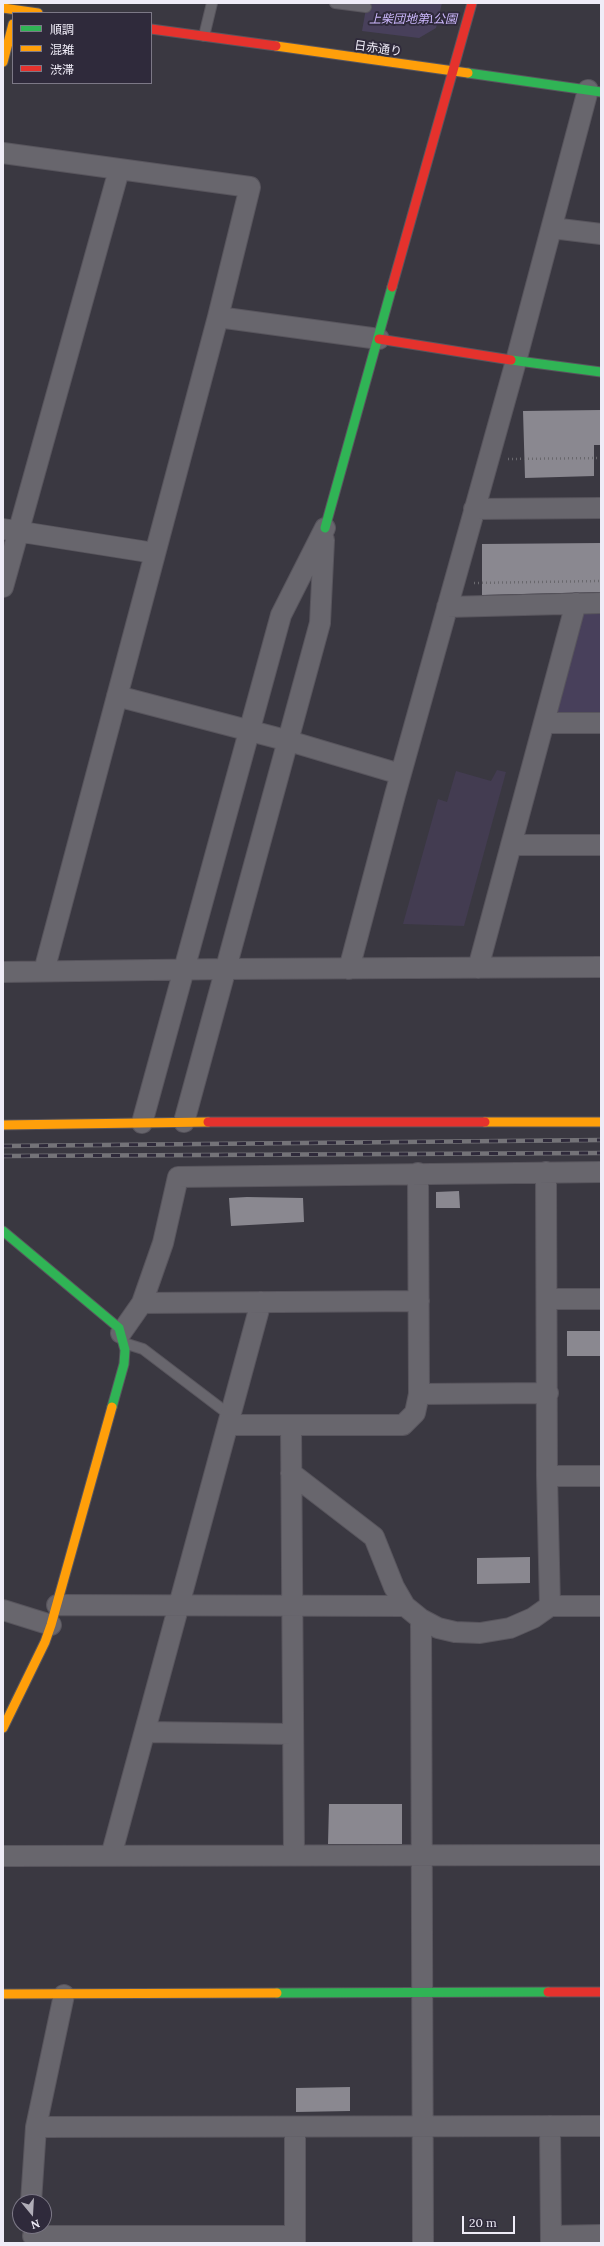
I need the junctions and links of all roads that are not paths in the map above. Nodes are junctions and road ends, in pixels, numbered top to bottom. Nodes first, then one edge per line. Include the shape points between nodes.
1 (212, 3) edge
2 (335, 3) edge
3 (472, 3) edge
4 (366, 7) dead end
5 (3, 8) edge
6 (17, 9) edge
7 (33, 12) edge
8 (12, 28) edge
9 (152, 29) edge
10 (204, 36) junction
11 (3, 62) edge
12 (452, 71) junction
13 (595, 91) edge
14 (3, 152) edge
15 (119, 170) junction
16 (552, 228) junction
17 (601, 234) edge
18 (218, 317) junction
19 (378, 339) junction
20 (516, 361) junction
21 (601, 372) edge
22 (601, 508) edge
23 (474, 509) junction
24 (325, 528) junction
25 (11, 530) edge
26 (154, 553) junction
27 (3, 587) edge
28 (576, 603) junction
29 (601, 603) edge
30 (447, 606) junction
31 (117, 696) junction
32 (601, 722) edge
33 (544, 723) junction
34 (249, 731) junction
35 (289, 741) junction
36 (400, 774) junction
37 (511, 844) junction
38 (601, 845) edge
39 (601, 967) edge
40 (478, 968) junction
41 (226, 969) junction
42 (184, 970) junction
43 (349, 970) junction
44 (44, 971) junction
45 (3, 972) edge
46 (184, 1122) junction
47 (601, 1122) edge
48 (142, 1123) junction
49 (3, 1125) edge
50 (546, 1172) junction
51 (601, 1172) edge
52 (418, 1173) junction
53 (3, 1231) edge
54 (547, 1299) junction
55 (601, 1299) edge
56 (419, 1301) junction
57 (261, 1302) junction
58 (142, 1303) junction
59 (123, 1338) junction
60 (548, 1393) junction
61 (419, 1394) junction
62 (230, 1420) junction
63 (291, 1425) junction
64 (291, 1473) junction
65 (547, 1476) junction
66 (601, 1476) edge
67 (57, 1605) junction
68 (292, 1606) junction
69 (405, 1606) junction
70 (550, 1606) junction
71 (601, 1606) edge
72 (178, 1607) junction
73 (3, 1610) edge
74 (421, 1619) junction
75 (52, 1625) junction
76 (3, 1728) edge
77 (146, 1732) junction
78 (292, 1734) junction
79 (601, 1855) edge
80 (3, 1856) edge
81 (111, 1856) junction
82 (294, 1856) junction
83 (422, 1856) junction
84 (601, 1992) edge
85 (422, 1993) junction
86 (3, 1994) edge
87 (64, 1995) junction
88 (423, 2126) junction
89 (550, 2126) junction
90 (601, 2126) edge
91 (36, 2127) junction
92 (295, 2127) junction
93 (32, 2194) edge
94 (33, 2235) edge
95 (601, 2235) edge
96 (551, 2239) edge
97 (295, 2240) edge
98 (423, 2243) edge

1 - 10 lane
2 - 4 lane
3 - 12 street
5 - 6 street
6 - 7 street
8 - 11 street
9 - 10 street, 日赤通り
10 - 12 street, 日赤通り
12 - 13 street, 日赤通り
12 - 19 street
13 - 16 street
14 - 15 street
15 - 18 street via 250,187
15 - 25 street
16 - 17 street
16 - 20 street
18 - 19 street
18 - 26 street
19 - 20 street
19 - 24 street
20 - 21 street
20 - 23 street
22 - 23 street
23 - 30 street
24 - 34 street via 281,615
24 - 35 street via 320,623
25 - 26 street
25 - 27 street
26 - 31 street
28 - 29 street
28 - 30 street
28 - 33 street
30 - 36 street
31 - 34 street
31 - 44 street
32 - 33 street
33 - 37 street
34 - 35 street
34 - 42 street
35 - 36 street
35 - 41 street
36 - 43 street
37 - 38 street
37 - 40 street
39 - 40 street
40 - 43 street
41 - 42 street
41 - 43 street
41 - 46 street
42 - 44 street
42 - 48 street
44 - 45 street
46 - 47 street
46 - 48 street
48 - 49 street
50 - 51 street
50 - 52 street
50 - 54 street
52 - 56 street
52 - 58 street via 178,1177 163,1243
53 - 59 street via 119,1328
54 - 55 street
54 - 60 street
56 - 57 street
56 - 61 street
57 - 58 street
57 - 62 street
58 - 59 street
59 - 62 lane via 143,1349
59 - 67 street via 124,1364
60 - 61 street
60 - 65 street
61 - 63 street via 415,1414 403,1425
62 - 63 street
62 - 72 street
63 - 64 street
64 - 68 street
64 - 69 street via 374,1537 394,1587
65 - 66 street
65 - 70 street
67 - 72 street
67 - 75 street
68 - 69 street
68 - 72 street
68 - 78 street
69 - 74 street
70 - 71 street
70 - 74 street via 533,1618 510,1628 480,1633 438,1628
72 - 77 street
73 - 75 street
74 - 83 street
75 - 76 street
77 - 78 street
77 - 81 street
78 - 82 street
79 - 83 street
80 - 81 street
81 - 82 street
82 - 83 street
83 - 85 street
84 - 85 street
85 - 87 street
85 - 88 street
86 - 87 street
87 - 91 street
88 - 89 street
88 - 92 street
88 - 98 street
89 - 90 street
89 - 96 street
91 - 92 street
91 - 93 street
92 - 97 street
94 - 97 street
95 - 96 street

